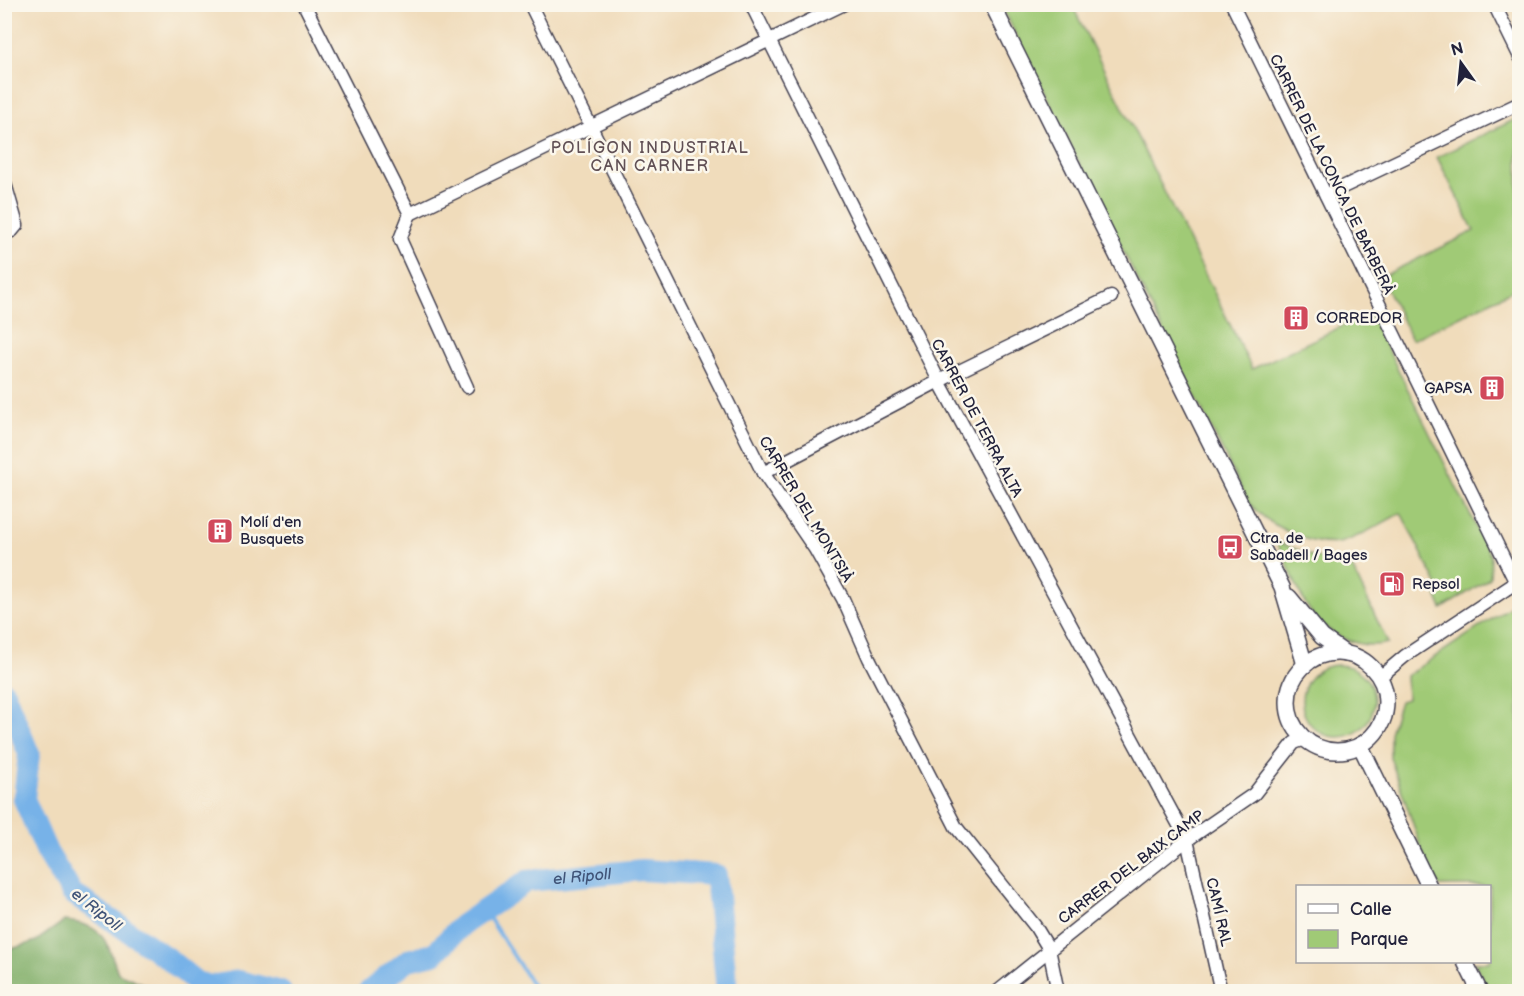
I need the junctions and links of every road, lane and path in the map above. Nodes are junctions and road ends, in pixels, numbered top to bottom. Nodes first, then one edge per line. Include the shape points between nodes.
1 (304, 4) edge
2 (530, 4) edge
3 (752, 4) edge
4 (844, 4) edge
5 (992, 4) edge
6 (1232, 4) edge
7 (1494, 4) edge
8 (771, 41) junction
9 (1520, 57) edge
10 (1520, 103) edge
11 (590, 128) junction
12 (4, 180) edge
13 (1326, 195) junction
14 (410, 214) junction
15 (4, 232) edge
16 (1112, 297) dead end
17 (939, 381) junction
18 (467, 387) dead end
19 (763, 472) junction
20 (1518, 581) edge
21 (1281, 587) junction
22 (1346, 654) junction
23 (1305, 665) junction
24 (1380, 676) junction
25 (1305, 739) junction
26 (1360, 746) junction
27 (1187, 840) junction
28 (1429, 885) edge
29 (1049, 949) junction
30 (1466, 963) edge
31 (997, 992) edge
32 (1058, 992) edge
33 (1221, 992) edge
34 (1480, 992) edge

1 - 14 street
2 - 11 street, CARRER DEL MONTSIÀ
3 - 8 street, CARRER DE TERRA ALTA
4 - 8 street
5 - 21 street
6 - 13 street, CARRER DE LA CONCA DE BARBERÀ
7 - 9 street
8 - 11 street
8 - 17 street, CARRER DE TERRA ALTA
10 - 13 street
11 - 14 street
11 - 19 street, CARRER DEL MONTSIÀ
12 - 15 street via 17,225
13 - 20 street, CARRER DE LA CONCA DE BARBERÀ
14 - 18 street via 399,239
16 - 17 street
17 - 19 street
17 - 27 street, CARRER DE TERRA ALTA
19 - 29 street, CARRER DEL MONTSIÀ via 843,599 956,827
20 - 24 street
21 - 22 street via 1322,637
21 - 23 street
22 - 23 street via 1331,653
22 - 24 street via 1360,658
23 - 25 street via 1290,688 1288,702 1293,722
24 - 26 street via 1386,693 1384,716 1373,736
25 - 26 street via 1332,751
25 - 27 street, CARRER DEL BAIX CAMP via 1294,743 1254,794
26 - 28 street
27 - 29 street, CARRER DEL BAIX CAMP
27 - 33 street, CAMÍ RAL
29 - 31 street, CARRER DEL BAIX CAMP
29 - 32 street
30 - 34 street

